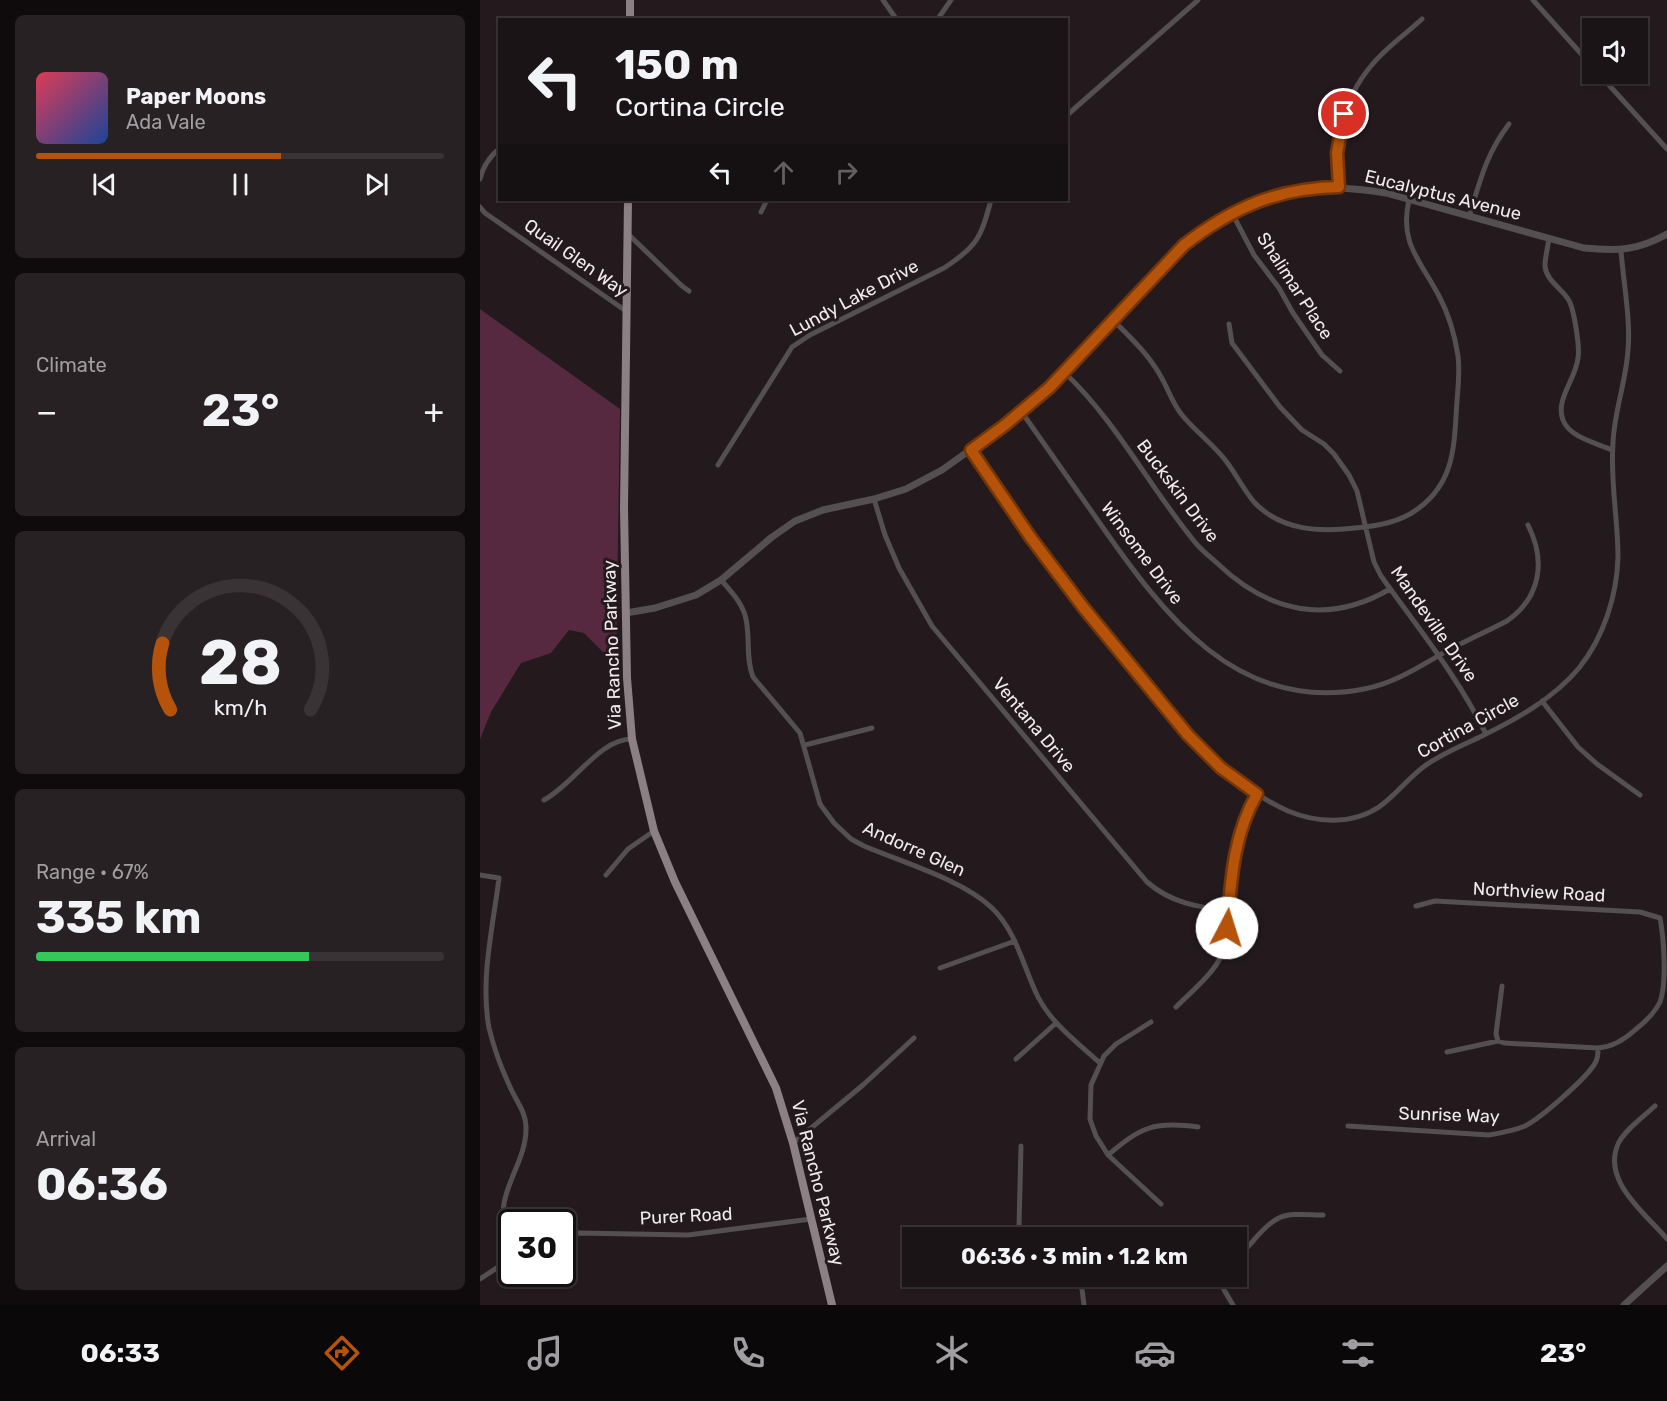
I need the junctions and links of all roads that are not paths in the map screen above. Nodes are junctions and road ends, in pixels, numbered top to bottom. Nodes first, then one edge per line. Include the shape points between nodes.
1 (630, 0) edge
2 (883, 0) edge
3 (951, 0) edge
4 (1198, 0) edge
5 (1533, 0) edge
6 (630, 18) edge
7 (896, 18) edge
8 (938, 18) edge
9 (1422, 19) dead end
10 (1582, 55) edge
11 (1608, 84) edge
12 (1068, 114) edge
13 (1509, 124) dead end
14 (1667, 149) edge
15 (498, 150) edge
16 (480, 179) edge
17 (1339, 187) junction
18 (1409, 200) junction
19 (628, 201) edge
20 (767, 201) edge
21 (991, 201) edge
22 (480, 207) edge
23 (761, 212) dead end
24 (1232, 213) junction
25 (1469, 217) junction
26 (628, 234) junction
27 (1667, 234) edge
28 (1549, 238) junction
29 (1621, 250) junction
30 (689, 291) dead end
31 (626, 311) junction
32 (1113, 320) junction
33 (1229, 324) dead end
34 (1340, 371) dead end
35 (1064, 372) junction
36 (1021, 411) junction
37 (971, 450) junction
38 (1612, 450) junction
39 (718, 465) dead end
40 (874, 499) junction
41 (1528, 525) dead end
42 (1366, 527) junction
43 (721, 580) junction
44 (1390, 589) junction
45 (626, 613) junction
46 (1438, 656) junction
47 (1542, 700) junction
48 (872, 728) dead end
49 (1486, 734) junction
50 (632, 739) junction
51 (805, 745) junction
52 (1257, 794) junction
53 (1640, 795) dead end
54 (544, 800) dead end
55 (654, 831) junction
56 (480, 875) edge
57 (606, 875) dead end
58 (1416, 906) dead end
59 (1228, 911) junction
60 (1015, 941) junction
61 (940, 968) dead end
62 (1502, 986) dead end
63 (1659, 1002) junction
64 (1667, 1004) edge
65 (1176, 1007) dead end
66 (1151, 1022) dead end
67 (1056, 1023) junction
68 (914, 1038) dead end
69 (1498, 1041) junction
70 (1598, 1048) junction
71 (1447, 1052) dead end
72 (1016, 1059) dead end
73 (1100, 1063) junction
74 (1655, 1106) dead end
75 (1348, 1126) dead end
76 (1198, 1127) dead end
77 (794, 1143) junction
78 (1021, 1146) dead end
79 (1108, 1155) junction
80 (1161, 1204) dead end
81 (503, 1209) edge
82 (1323, 1215) dead end
83 (811, 1219) junction
84 (1019, 1227) edge
85 (576, 1233) edge
86 (1667, 1239) edge
87 (1247, 1247) edge
88 (1667, 1266) edge
89 (498, 1268) edge
90 (480, 1280) edge
91 (1081, 1287) edge
92 (1222, 1287) edge
93 (832, 1305) edge
94 (1084, 1305) edge
95 (1233, 1305) edge
96 (1624, 1305) edge

1 - 6 main road
2 - 7 street
3 - 8 street
4 - 12 street
5 - 10 street
9 - 17 street via 1372,64 1354,90 1339,136
11 - 14 street
13 - 25 street via 1488,157
15 - 16 street
17 - 18 street, Eucalyptus Avenue
17 - 24 street, Eucalyptus Avenue via 1284,193
18 - 25 street, Eucalyptus Avenue
18 - 42 street via 1405,217 1411,248 1446,311 1458,357 1453,457 1430,500 1406,517
19 - 26 main road, Via Rancho Parkway
20 - 23 street
21 - 39 street, Lundy Lake Drive via 982,233 961,257 792,347
22 - 31 street, Quail Glen Way
24 - 32 street, Eucalyptus Avenue via 1184,245
24 - 34 street, Shalimar Place via 1254,255 1322,356
25 - 28 street, Eucalyptus Avenue
26 - 30 street
26 - 31 main road, Via Rancho Parkway
27 - 29 street, Eucalyptus Avenue
28 - 29 street, Eucalyptus Avenue via 1584,248
28 - 38 street via 1545,267 1548,277 1569,300 1578,358 1561,412 1570,432
29 - 38 street, Cortina Circle via 1629,345
31 - 45 main road, Via Rancho Parkway
32 - 35 street, Eucalyptus Avenue
32 - 42 street via 1143,350 1181,414 1225,459 1254,502 1268,514 1309,530
33 - 42 street, Mandeville Drive via 1232,343 1280,406 1302,430 1334,454 1349,475
35 - 36 street, Eucalyptus Avenue
35 - 44 street, Buckskin Drive via 1100,412 1195,543 1253,592 1281,605 1310,611 1355,606
36 - 37 street, Eucalyptus Avenue
36 - 46 street, Winsome Drive via 1150,593 1226,664 1276,687 1338,693 1389,683
37 - 40 street, Eucalyptus Avenue via 915,484
37 - 52 street, Cortina Circle via 1083,607 1188,735 1221,768
38 - 47 street, Cortina Circle via 1618,557 1614,590 1604,625 1588,655 1554,693
40 - 43 street, Eucalyptus Avenue via 823,510 795,522
40 - 59 street, Ventana Drive via 899,568 932,626 1147,882 1176,901
41 - 46 street, Winsome Drive via 1539,564 1532,594 1519,613
42 - 44 street, Mandeville Drive via 1374,562
43 - 45 street, Eucalyptus Avenue via 684,600
43 - 51 street, Andorre Glen via 745,616 753,677 790,718
44 - 46 street, Mandeville Drive
45 - 50 main road, Via Rancho Parkway
46 - 49 street, Mandeville Drive
47 - 49 street, Cortina Circle
47 - 53 street via 1578,747
48 - 51 street
49 - 52 street, Cortina Circle via 1437,757 1378,807 1352,818 1309,818
50 - 54 street via 613,742 558,793
50 - 55 main road, Via Rancho Parkway
51 - 60 street, Andorre Glen via 820,804 851,839 965,888 1004,922
52 - 59 street via 1239,836
55 - 57 street via 628,849
55 - 77 main road, Via Rancho Parkway via 776,1088
56 - 81 street via 500,878 486,976 489,1028 499,1060 524,1112 526,1126 525,1144
58 - 63 street, Northview Road via 1435,901 1640,912 1660,918 1665,943
59 - 65 street via 1223,954 1212,971
60 - 61 street
60 - 67 street, Andorre Glen via 1039,998
62 - 69 street
63 - 64 street
63 - 70 street via 1631,1034
66 - 73 street via 1116,1044
67 - 72 street
67 - 73 street, Andorre Glen
68 - 77 street
69 - 70 street
69 - 71 street
70 - 75 street, Sunrise Way via 1599,1056 1585,1076 1538,1118 1509,1132 1489,1135
73 - 79 street via 1091,1085 1090,1119
74 - 86 street via 1620,1142 1614,1165 1625,1191
76 - 79 street via 1173,1123 1150,1127 1131,1136
77 - 83 main road, Via Rancho Parkway
78 - 84 street
79 - 80 street
82 - 87 street via 1278,1218
83 - 85 street, Purer Road via 688,1235
83 - 93 main road, Via Rancho Parkway
88 - 96 street
89 - 90 street
91 - 94 street
92 - 95 street

